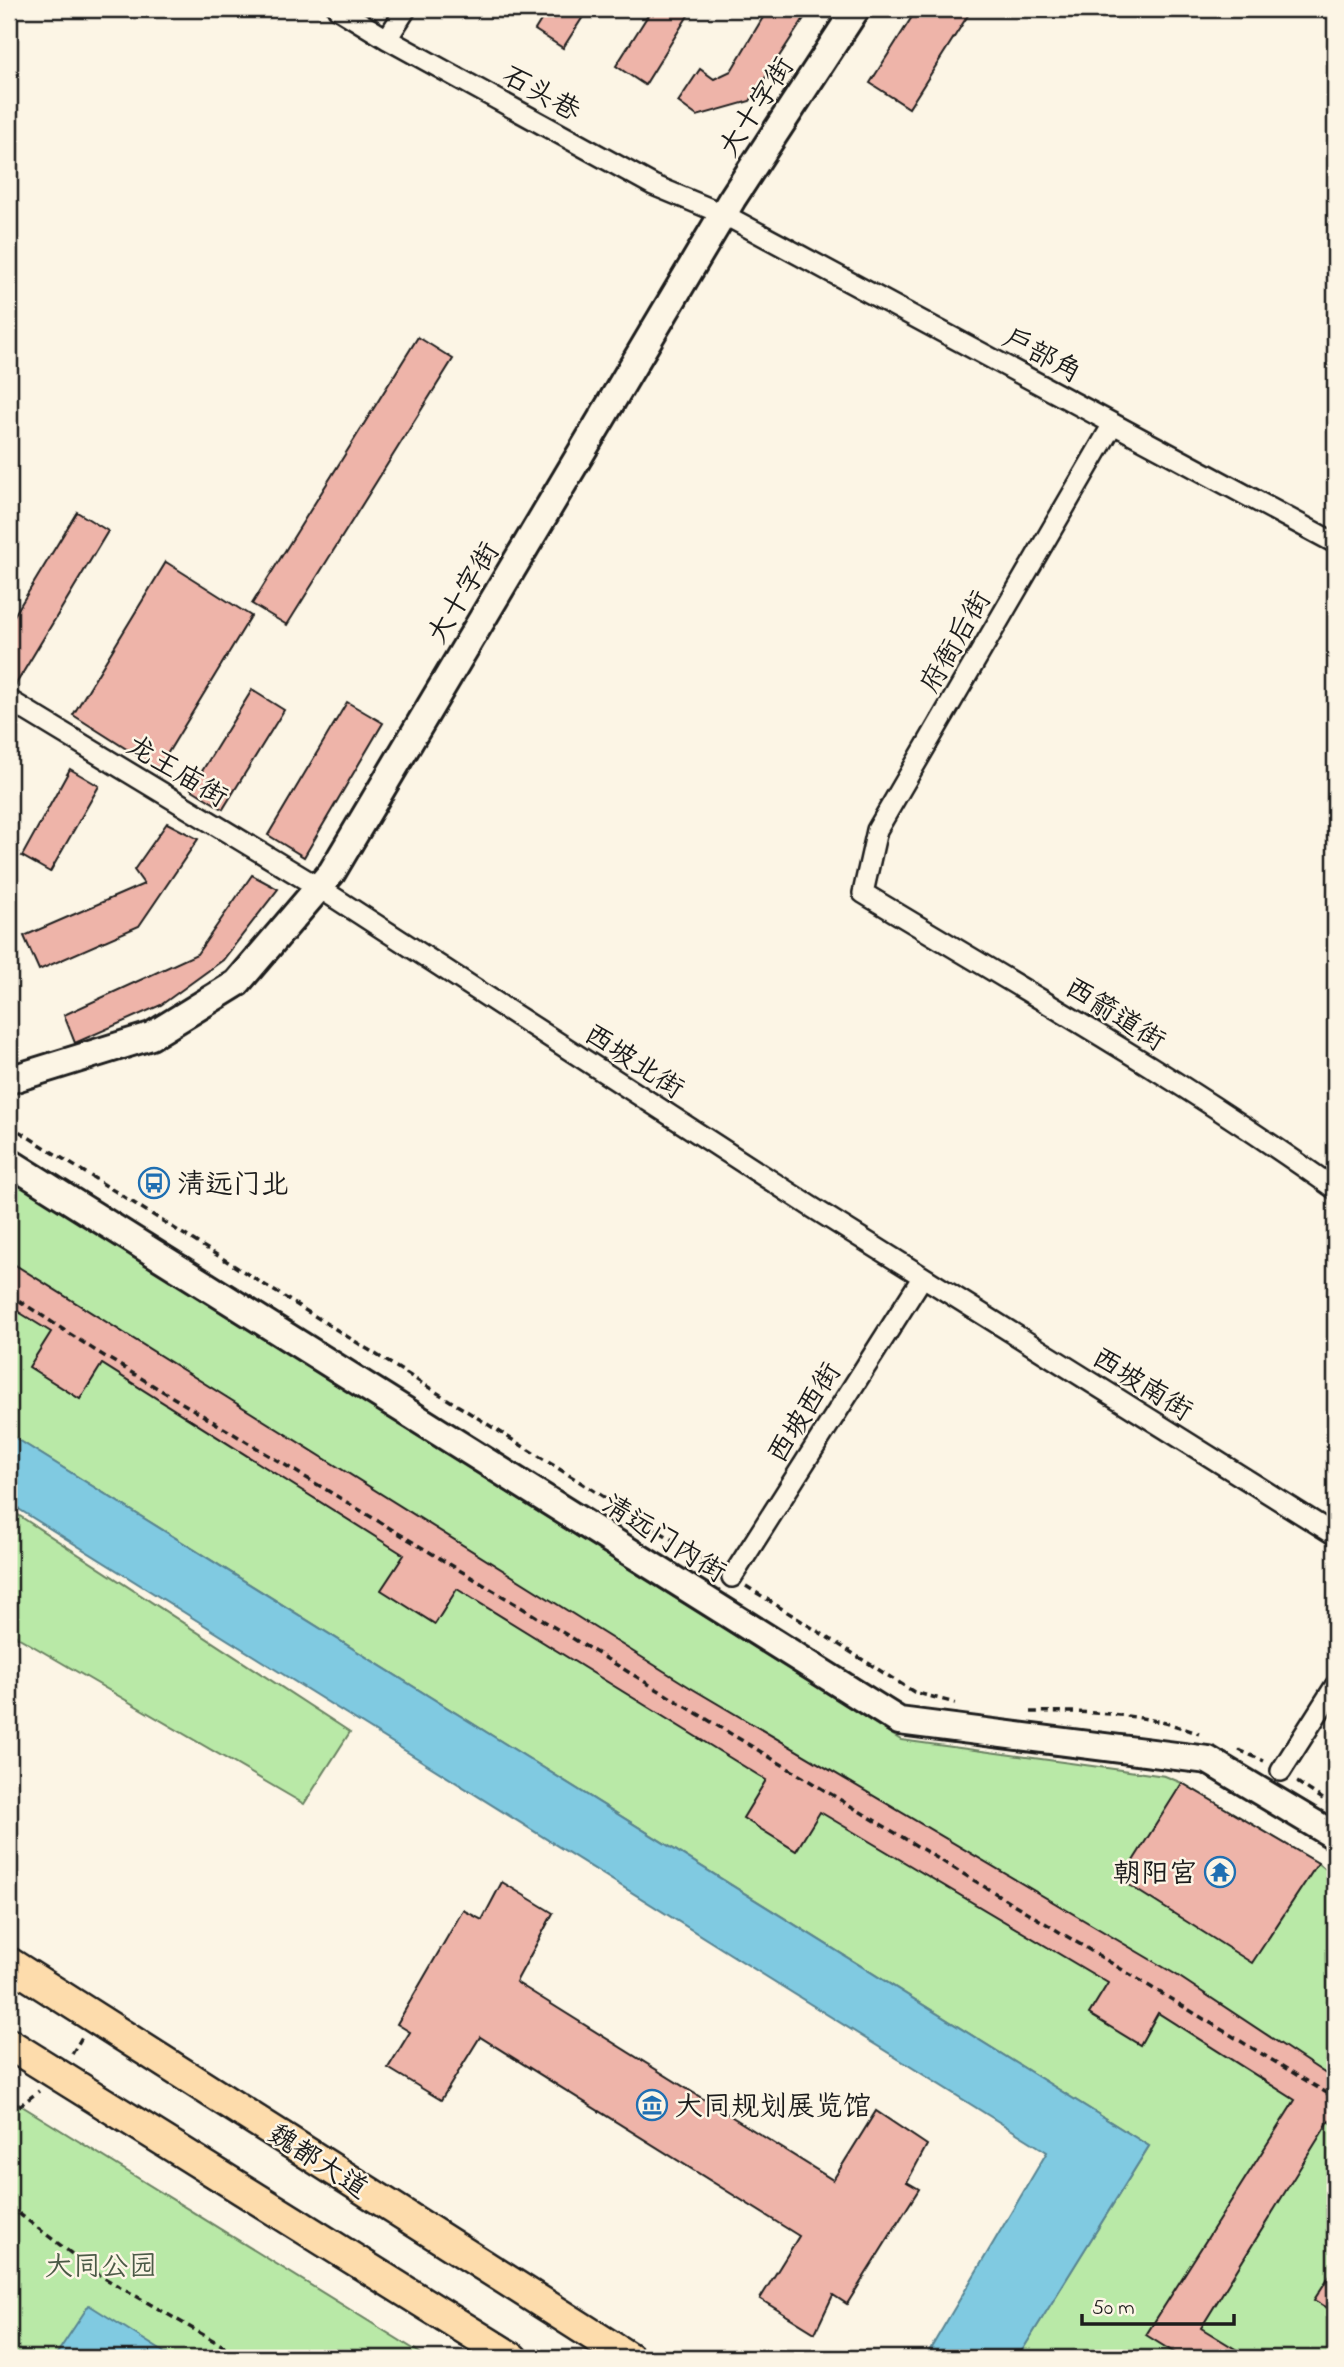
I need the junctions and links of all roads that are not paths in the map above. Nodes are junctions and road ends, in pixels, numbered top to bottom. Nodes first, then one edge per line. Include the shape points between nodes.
1 (338, 9) edge
2 (406, 9) edge
3 (856, 9) edge
4 (387, 39) junction
5 (723, 214) junction
6 (1113, 424) junction
7 (1335, 543) edge
8 (9, 700) edge
9 (318, 887) junction
10 (863, 893) joint
11 (9, 1080) edge
12 (9, 1162) edge
13 (1335, 1189) edge
14 (922, 1278) junction
15 (1335, 1535) edge
16 (732, 1577) road end
17 (1335, 1686) edge
18 (1281, 1771) road end
19 (1335, 1836) edge
20 (9, 1963) edge
21 (9, 2044) edge
22 (512, 2358) edge
23 (629, 2358) edge

1 - 4 street, 石头巷
2 - 4 street
3 - 5 main road, 大十字街
4 - 5 street, 石头巷 via 653,185
5 - 6 street, 户部角
5 - 9 main road, 大十字街 via 339,860
6 - 7 street, 户部角
6 - 10 street, 府衙后街 via 877,830
8 - 9 street, 龙王庙街
9 - 11 main road, 大十字街 via 237,984 151,1036
9 - 14 street, 西坡北街
10 - 13 street, 西箭道街 via 1234,1119
12 - 19 main road, 清远门内街 via 899,1721 1208,1759
14 - 15 street, 西坡南街
14 - 16 street, 西坡西街
17 - 18 street
20 - 23 main road, 魏都大道
21 - 22 main road

